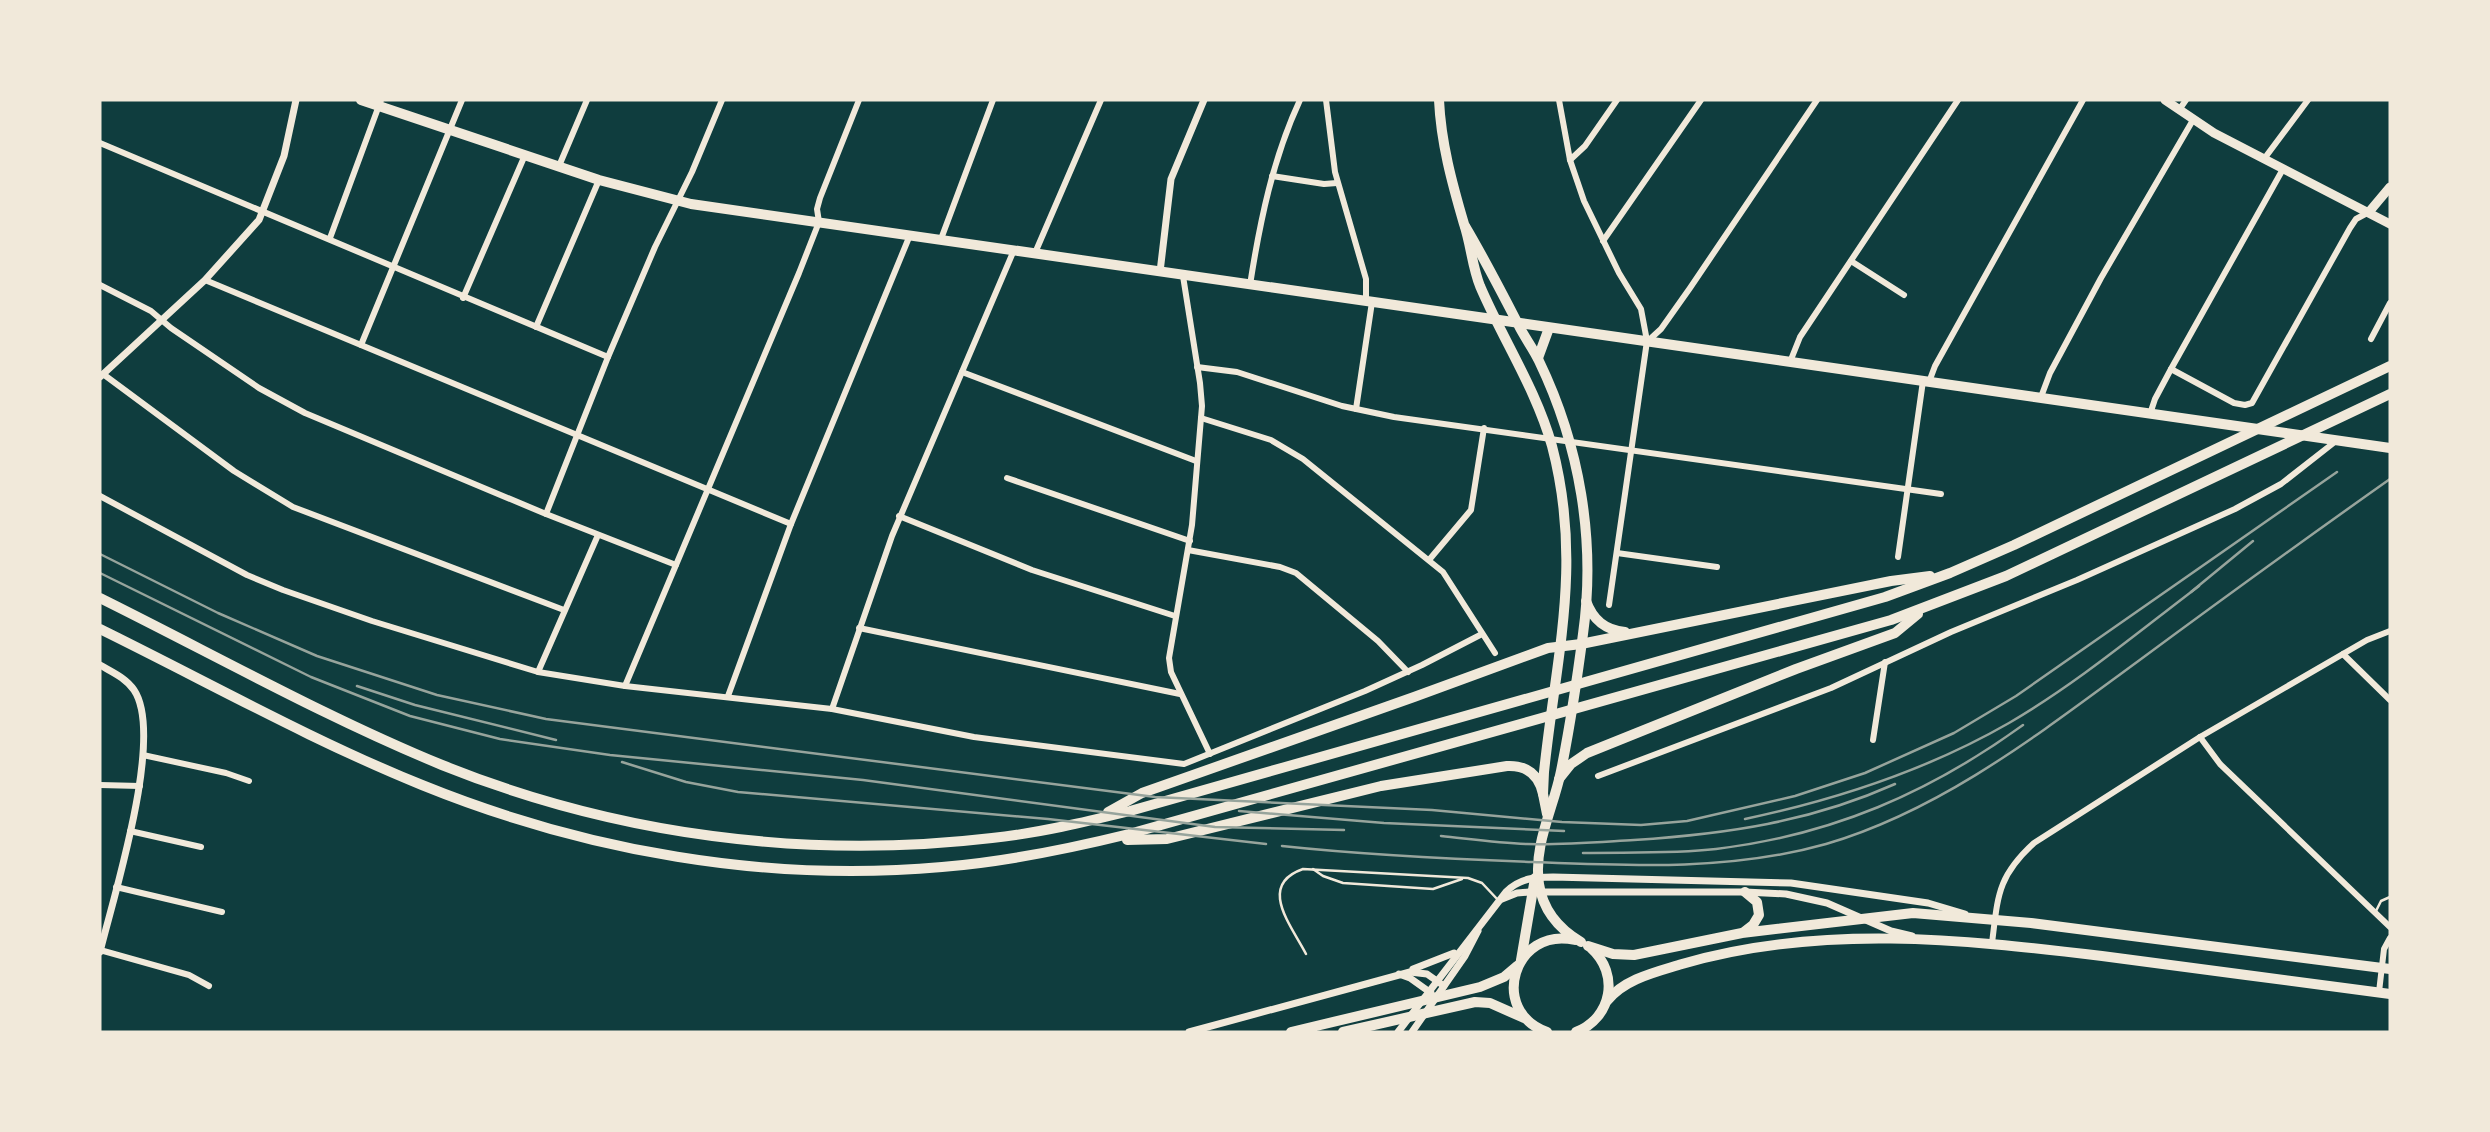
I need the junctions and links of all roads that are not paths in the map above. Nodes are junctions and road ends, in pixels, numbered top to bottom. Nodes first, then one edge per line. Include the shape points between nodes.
1 (296, 100) edge
2 (361, 100) edge
3 (462, 100) edge
4 (587, 100) edge
5 (722, 100) edge
6 (859, 100) edge
7 (993, 100) edge
8 (1101, 100) edge
9 (1204, 100) edge
10 (1300, 100) edge
11 (1326, 100) edge
12 (1439, 100) edge
13 (1559, 100) edge
14 (1617, 100) edge
15 (1701, 100) edge
16 (1817, 100) edge
17 (1958, 100) edge
18 (2083, 100) edge
19 (2165, 100) edge
20 (2186, 100) edge
21 (2308, 100) edge
22 (380, 103) edge
23 (2179, 110) junction
24 (2193, 120) junction
25 (450, 129) junction
26 (100, 143) edge
27 (525, 155) junction
28 (2264, 159) junction
29 (1570, 160) junction
30 (559, 166) junction
31 (2283, 169) junction
32 (1272, 176) junction
33 (599, 180) junction
34 (1337, 184) junction
35 (2390, 187) edge
36 (676, 201) junction
37 (264, 212) junction
38 (2369, 212) junction
39 (819, 222) junction
40 (2390, 224) edge
41 (1465, 226) junction
42 (911, 235) junction
43 (330, 238) junction
44 (941, 239) junction
45 (1603, 240) junction
46 (1014, 250) junction
47 (1035, 253) junction
48 (1851, 261) junction
49 (394, 265) junction
50 (1160, 272) junction
51 (1183, 276) junction
52 (205, 280) junction
53 (100, 285) edge
54 (1250, 285) junction
55 (1904, 295) dead end
56 (463, 298) junction
57 (1369, 302) junction
58 (2390, 303) edge
59 (160, 320) junction
60 (1495, 320) junction
61 (1517, 323) junction
62 (537, 327) junction
63 (1549, 328) junction
64 (2371, 339) dead end
65 (1647, 341) junction
66 (361, 345) junction
67 (608, 357) junction
68 (1538, 358) junction
69 (1790, 362) junction
70 (2390, 366) edge
71 (1197, 367) junction
72 (2171, 369) junction
73 (962, 372) junction
74 (101, 376) edge
75 (1926, 381) junction
76 (2390, 394) edge
77 (2041, 397) junction
78 (1356, 409) junction
79 (2150, 414) junction
80 (1201, 418) junction
81 (1484, 428) junction
82 (579, 436) junction
83 (1549, 438) junction
84 (1569, 440) junction
85 (2336, 440) junction
86 (2390, 448) edge
87 (1633, 449) junction
88 (1196, 461) junction
89 (1007, 478) dead end
90 (1908, 489) junction
91 (708, 490) junction
92 (1941, 494) dead end
93 (100, 496) edge
94 (547, 514) junction
95 (899, 516) junction
96 (791, 524) junction
97 (598, 535) junction
98 (1190, 541) junction
99 (1188, 550) junction
100 (1617, 553) junction
101 (1898, 556) dead end
102 (1429, 560) junction
103 (676, 565) junction
104 (1717, 567) dead end
105 (1950, 573) junction
106 (100, 598) edge
107 (1586, 601) junction
108 (1609, 605) dead end
109 (1925, 608) junction
110 (564, 610) junction
111 (1175, 616) junction
112 (859, 628) junction
113 (100, 629) edge
114 (2390, 631) edge
115 (1638, 632) junction
116 (1482, 634) junction
117 (1581, 644) junction
118 (1562, 645) junction
119 (1495, 653) dead end
120 (2343, 654) junction
121 (1885, 662) junction
122 (100, 665) edge
123 (538, 672) junction
124 (1408, 672) junction
125 (625, 686) junction
126 (1180, 694) junction
127 (728, 696) junction
128 (2390, 700) edge
129 (832, 709) junction
130 (2200, 737) junction
131 (1873, 740) dead end
132 (1210, 754) junction
133 (143, 755) junction
134 (1598, 776) dead end
135 (1559, 779) junction
136 (249, 781) dead end
137 (100, 785) edge
138 (140, 786) junction
139 (1543, 794) junction
140 (1547, 815) junction
141 (1097, 819) junction
142 (130, 831) junction
143 (1106, 840) junction
144 (201, 847) dead end
145 (1539, 868) junction
146 (1313, 869) junction
147 (1468, 878) junction
148 (116, 887) junction
149 (1745, 892) junction
150 (2390, 897) edge
151 (1499, 901) junction
152 (222, 912) dead end
153 (2375, 913) junction
154 (1863, 917) junction
155 (1973, 917) junction
156 (1995, 919) junction
157 (2390, 927) edge
158 (1479, 928) junction
159 (1742, 933) junction
160 (1927, 938) junction
161 (2390, 938) edge
162 (1992, 943) junction
163 (1585, 944) junction
164 (1460, 949) junction
165 (100, 951) edge
166 (1306, 954) dead end
167 (1520, 961) junction
168 (2386, 969) edge
169 (1398, 974) junction
170 (1436, 980) junction
171 (209, 986) dead end
172 (1444, 986) junction
173 (1428, 991) junction
174 (2379, 992) junction
175 (2390, 994) edge
176 (1436, 997) junction
177 (1605, 1005) junction
178 (1527, 1021) junction
179 (1189, 1032) edge
180 (1291, 1032) edge
181 (1343, 1032) edge
182 (1398, 1032) edge
183 (1412, 1032) edge
184 (1537, 1032) edge
185 (1547, 1032) edge
186 (1576, 1032) edge
187 (1595, 1032) edge

1 - 37 street via 284,156
2 - 22 main road
3 - 25 street
4 - 30 street
5 - 36 street
6 - 39 street via 820,198
7 - 44 street
8 - 47 street
9 - 50 street via 1171,179
10 - 32 street
11 - 34 street
12 - 41 main road via 1448,167
13 - 29 street
14 - 29 street
15 - 45 street
16 - 65 street via 1661,330
17 - 48 street
18 - 75 street
19 - 23 main road
20 - 23 street
21 - 28 street
22 - 25 main road
22 - 43 street
23 - 24 main road
24 - 28 main road
24 - 77 street via 2101,278
25 - 27 main road
25 - 49 street
26 - 37 street
27 - 30 main road
27 - 56 street
28 - 31 main road
29 - 45 street
30 - 33 main road
31 - 38 main road
31 - 72 street
32 - 34 street
32 - 54 street
33 - 36 main road
33 - 62 street
34 - 57 street
35 - 38 main road
36 - 39 main road
36 - 67 street
37 - 43 street
37 - 52 street
38 - 40 main road
38 - 72 street via 2350,228 2252,404 2234,403
39 - 42 main road
39 - 91 street
41 - 60 main road via 1475,273
41 - 61 main road
42 - 44 main road
42 - 96 street
43 - 49 street
44 - 46 main road
45 - 65 street via 1642,309
46 - 47 main road
46 - 73 street
47 - 50 main road
48 - 55 street
48 - 69 street via 1800,337
49 - 56 street
49 - 66 street
50 - 51 main road
51 - 54 main road
51 - 71 street
52 - 59 street
52 - 66 street
53 - 59 street
54 - 57 main road
56 - 62 street
57 - 60 main road
57 - 78 street
58 - 64 street
59 - 74 street
59 - 94 street via 259,388 305,413
60 - 61 main road
60 - 83 main road via 1529,385
61 - 63 main road
61 - 68 main road
62 - 67 street
63 - 65 main road
63 - 68 main road
65 - 69 main road
65 - 87 street
66 - 82 street
67 - 82 street
68 - 84 main road
69 - 75 main road
70 - 105 highway
71 - 78 street via 1237,372
71 - 80 street
72 - 79 street
73 - 88 street
73 - 95 street
74 - 110 street via 233,471 293,507
75 - 77 main road
75 - 90 street
76 - 109 highway via 2029,565
77 - 79 main road
78 - 81 street
79 - 85 main road
80 - 88 street
80 - 102 street via 1293,451
81 - 83 street
81 - 102 street via 1471,510
82 - 91 street
82 - 94 street
83 - 84 street
83 - 118 main road via 1567,541
84 - 87 street
84 - 107 main road via 1586,528
85 - 86 main road
85 - 121 street via 2281,484 2235,509
87 - 90 street
87 - 100 street
88 - 98 street
89 - 98 street
90 - 92 street
90 - 101 street
91 - 96 street
91 - 103 street
93 - 123 street via 283,590
94 - 97 street
95 - 111 street via 1032,570
95 - 112 street
96 - 127 street
97 - 103 street
97 - 110 street
98 - 99 street
99 - 111 street
99 - 124 street via 1296,573
100 - 104 street
100 - 108 street
102 - 116 street via 1443,572
103 - 125 street
105 - 115 highway
105 - 141 highway via 1853,608
106 - 141 highway via 407,750 578,810 682,832 790,844 906,845 1012,835
107 - 115 highway via 1604,627
107 - 117 main road
109 - 135 highway via 1895,632 1587,753
109 - 143 highway via 1832,639
110 - 123 street
111 - 126 street via 1169,658
112 - 126 street
112 - 129 street
113 - 143 highway via 390,772 578,836 686,858 805,869 916,869
114 - 120 street
115 - 117 highway
116 - 119 street
116 - 124 street
117 - 118 highway
117 - 135 main road
118 - 139 main road
118 - 141 highway via 1142,793
120 - 128 street
120 - 130 street
121 - 131 street
121 - 134 street via 1830,688
122 - 133 street via 135,691 141,708
123 - 125 street
124 - 132 street
125 - 127 street
126 - 132 street
127 - 129 street
129 - 132 street via 966,736 1184,764
130 - 153 street via 2220,764
130 - 156 street via 2034,842 2003,880
133 - 136 street
133 - 138 street
135 - 140 main road
137 - 138 street
138 - 142 street
139 - 140 main road
139 - 143 highway via 1536,777 1522,767 1507,766 1381,786 1167,839
140 - 145 main road
142 - 144 street
142 - 148 street
145 - 163 main road via 1544,902 1557,924
145 - 167 main road
146 - 147 lane
146 - 147 lane via 1343,883 1433,889
146 - 166 lane via 1291,873 1278,891 1279,902
147 - 151 lane via 1482,883
148 - 152 street
148 - 165 street
149 - 151 street via 1529,892
149 - 154 street via 1804,897
149 - 159 main road via 1757,902 1759,915
150 - 153 lane via 2381,901
151 - 155 street via 1514,884 1530,878 1774,881 1928,903
151 - 158 street
153 - 157 street
154 - 155 main road via 1913,913
154 - 159 main road
154 - 160 street via 1891,931
155 - 156 main road
156 - 162 street
156 - 168 main road
158 - 164 street
158 - 172 street
159 - 163 main road via 1634,955
160 - 162 main road
160 - 177 main road via 1826,940 1726,953 1645,976 1617,991
161 - 168 street via 2384,949
162 - 174 main road
163 - 167 main road via 1566,938 1548,940
163 - 177 main road via 1607,971
164 - 169 street
164 - 170 street
165 - 171 street via 189,975
167 - 178 main road via 1514,992
167 - 180 main road via 1504,977 1470,990
168 - 174 street
169 - 170 street via 1420,971
169 - 173 street
169 - 179 street
170 - 172 street
170 - 173 street
172 - 176 street
173 - 176 street
173 - 182 street
174 - 175 main road
176 - 183 street
177 - 186 main road via 1591,1024
177 - 187 main road
178 - 181 main road via 1487,1002
178 - 184 main road
178 - 185 main road

